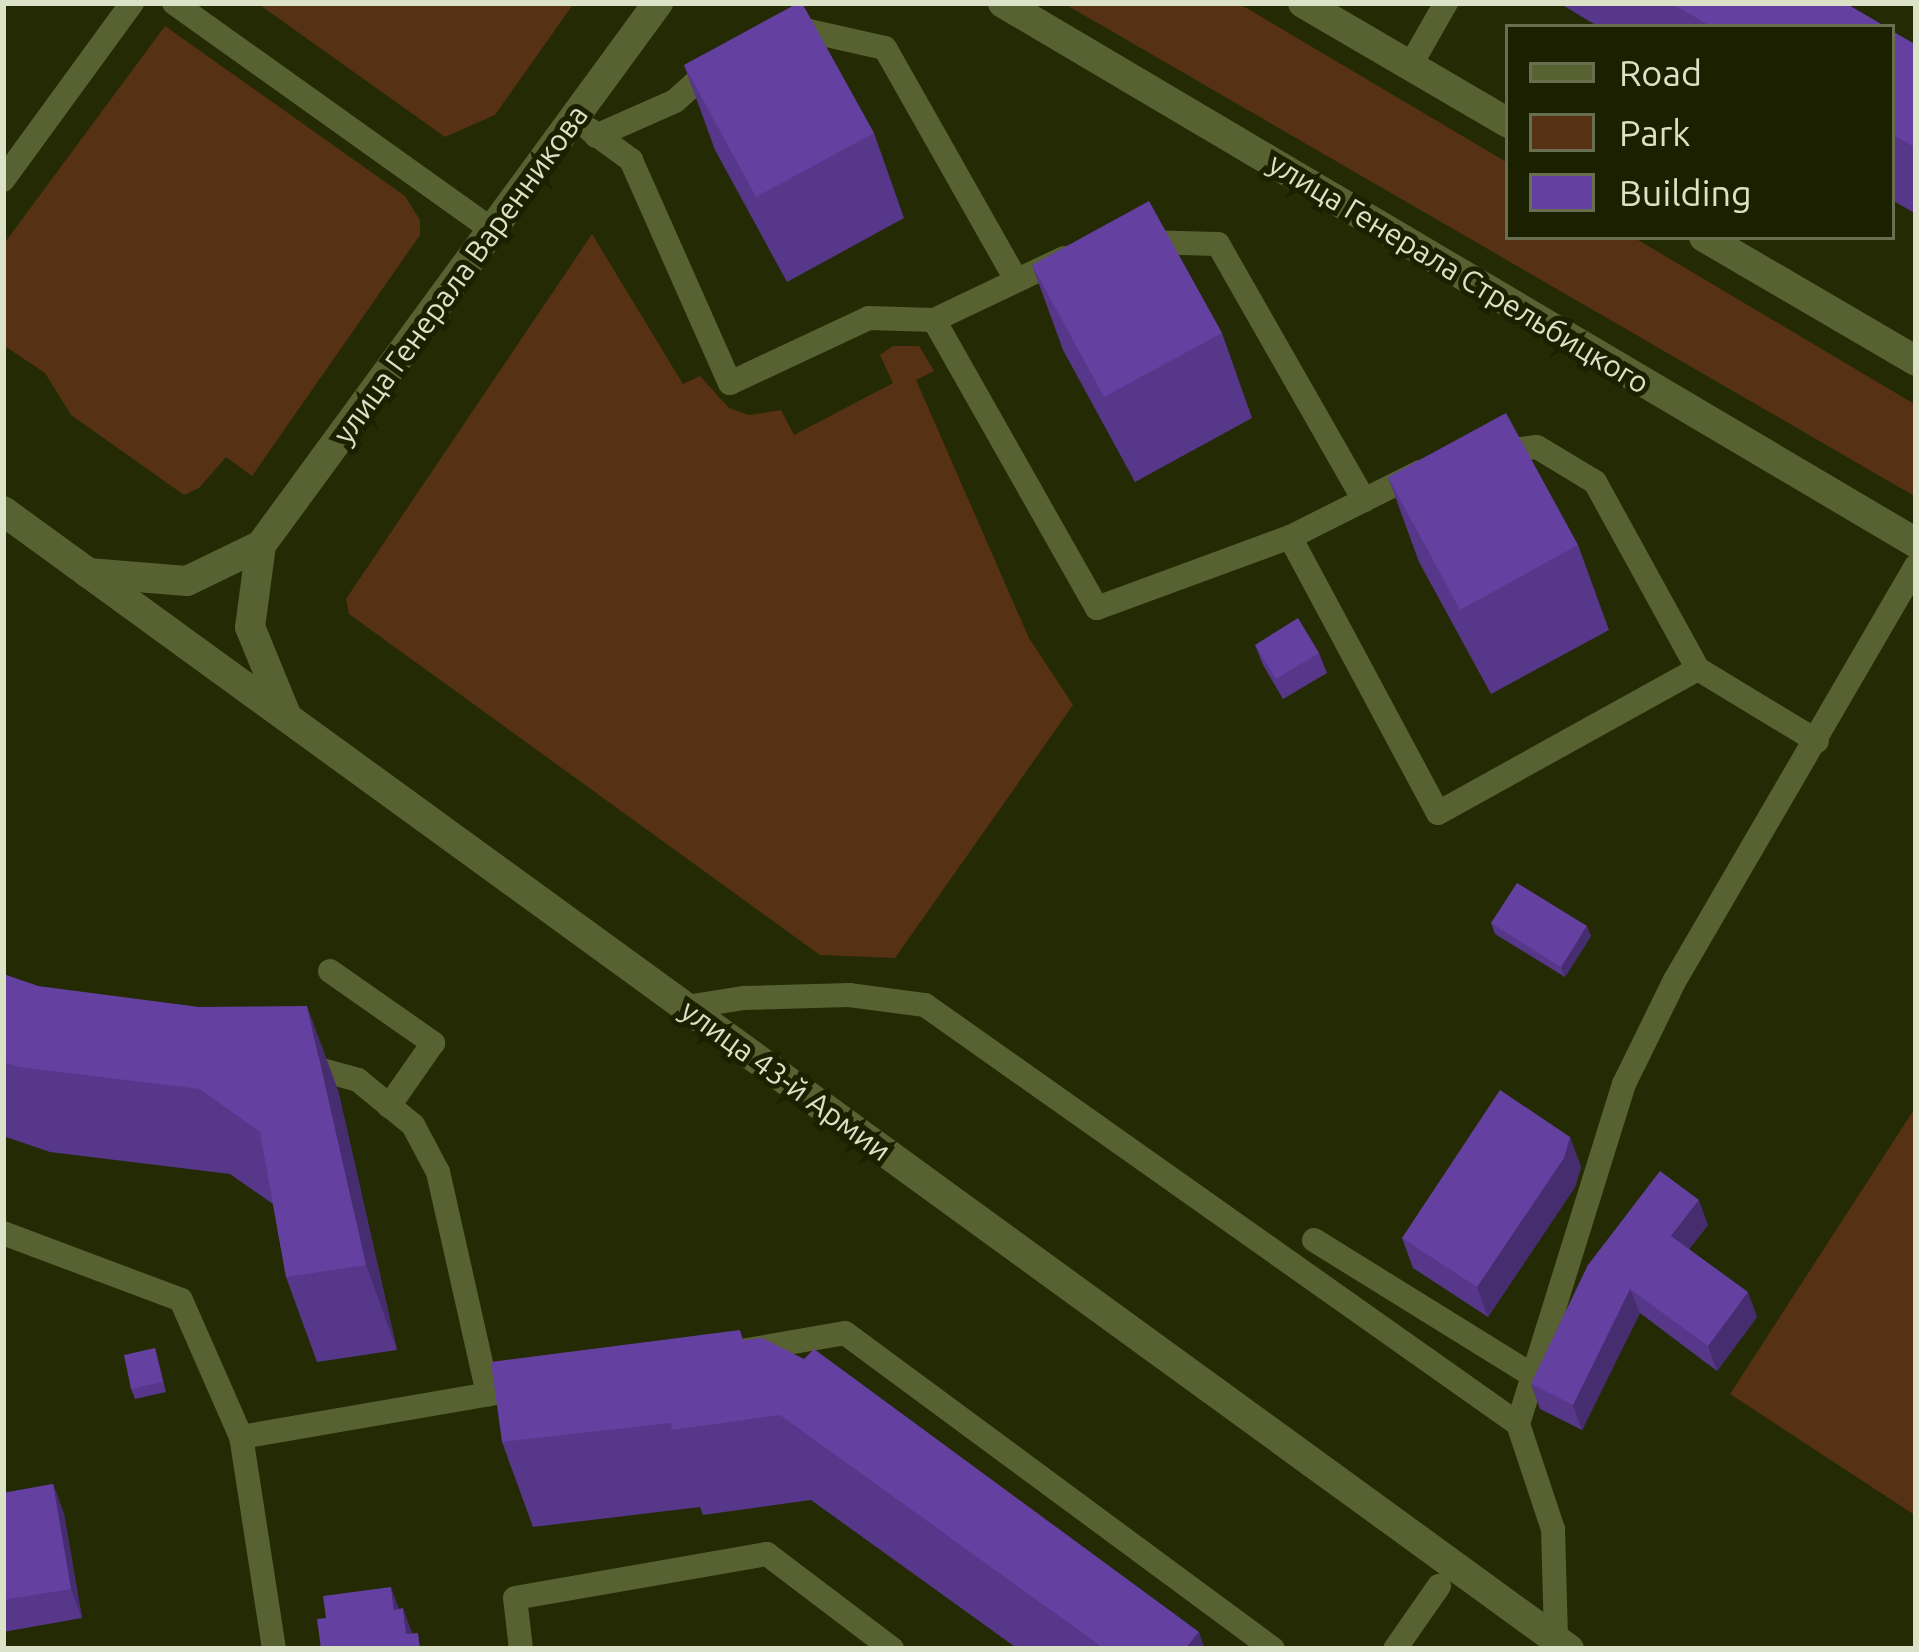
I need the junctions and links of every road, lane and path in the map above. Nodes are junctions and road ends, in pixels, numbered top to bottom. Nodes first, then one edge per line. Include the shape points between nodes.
1 (132, 3) edge
2 (174, 3) edge
3 (658, 3) edge
4 (1003, 3) edge
5 (1303, 3) edge
6 (1446, 3) edge
7 (764, 21) edge
8 (728, 53) edge
9 (1410, 66) junction
10 (1505, 121) edge
11 (586, 126) junction
12 (3, 180) edge
13 (492, 230) junction
14 (1709, 240) edge
15 (1124, 241) edge
16 (1080, 250) edge
17 (1016, 280) junction
18 (934, 320) junction
19 (1916, 361) edge
20 (1364, 500) junction
21 (3, 511) edge
22 (1290, 537) junction
23 (1916, 543) edge
24 (261, 545) junction
25 (1916, 566) edge
26 (88, 573) junction
27 (1698, 670) junction
28 (286, 717) junction
29 (1817, 741) junction
30 (330, 971) dead end
31 (686, 1007) junction
32 (278, 1061) edge
33 (389, 1106) junction
34 (3, 1233) edge
35 (1314, 1240) dead end
36 (711, 1356) edge
37 (1533, 1376) junction
38 (555, 1383) edge
39 (488, 1394) junction
40 (1518, 1424) junction
41 (241, 1437) junction
42 (1421, 1541) junction
43 (1481, 1585) junction
44 (1439, 1586) junction
45 (1562, 1644) edge
46 (274, 1649) edge
47 (521, 1649) edge
48 (892, 1649) edge
49 (1274, 1649) edge
50 (1394, 1649) edge

1 - 12 lane
2 - 13 lane
3 - 11 street, улица Генерала Варенникова
4 - 23 street, улица Генерала Стрельбицкого
5 - 9 street
6 - 9 lane
7 - 17 lane via 885,48
8 - 11 lane via 675,101
9 - 10 street
11 - 13 street, улица Генерала Варенникова
11 - 18 lane via 631,160 730,383 868,318
13 - 24 street, улица Генерала Варенникова
14 - 19 street
15 - 20 lane via 1218,244
16 - 17 lane
17 - 18 lane
18 - 22 lane via 1097,608
20 - 22 lane
20 - 27 lane via 1460,455 1537,447 1595,482
21 - 26 street, улица 43-й Армии
22 - 27 lane via 1438,813
24 - 26 street, улица Генерала Варенникова via 187,580
24 - 28 street, улица Генерала Варенникова via 250,627
25 - 29 lane
26 - 28 street, улица 43-й Армии
27 - 29 lane
28 - 31 street, улица 43-й Армии
29 - 37 lane via 1675,980 1624,1084
30 - 33 lane via 433,1043
31 - 40 lane via 849,995 925,1006
31 - 42 street, улица 43-й Армии
32 - 33 lane via 358,1081
33 - 39 lane via 413,1125 438,1172
34 - 41 lane via 181,1300
35 - 37 lane
36 - 49 lane via 844,1333
37 - 40 lane
38 - 39 lane
39 - 41 lane
40 - 45 lane via 1553,1528
41 - 46 lane
42 - 43 street, улица 43-й Армии
42 - 44 lane
43 - 44 lane
43 - 45 street, улица 43-й Армии
44 - 50 lane
47 - 48 lane via 515,1598 767,1554

